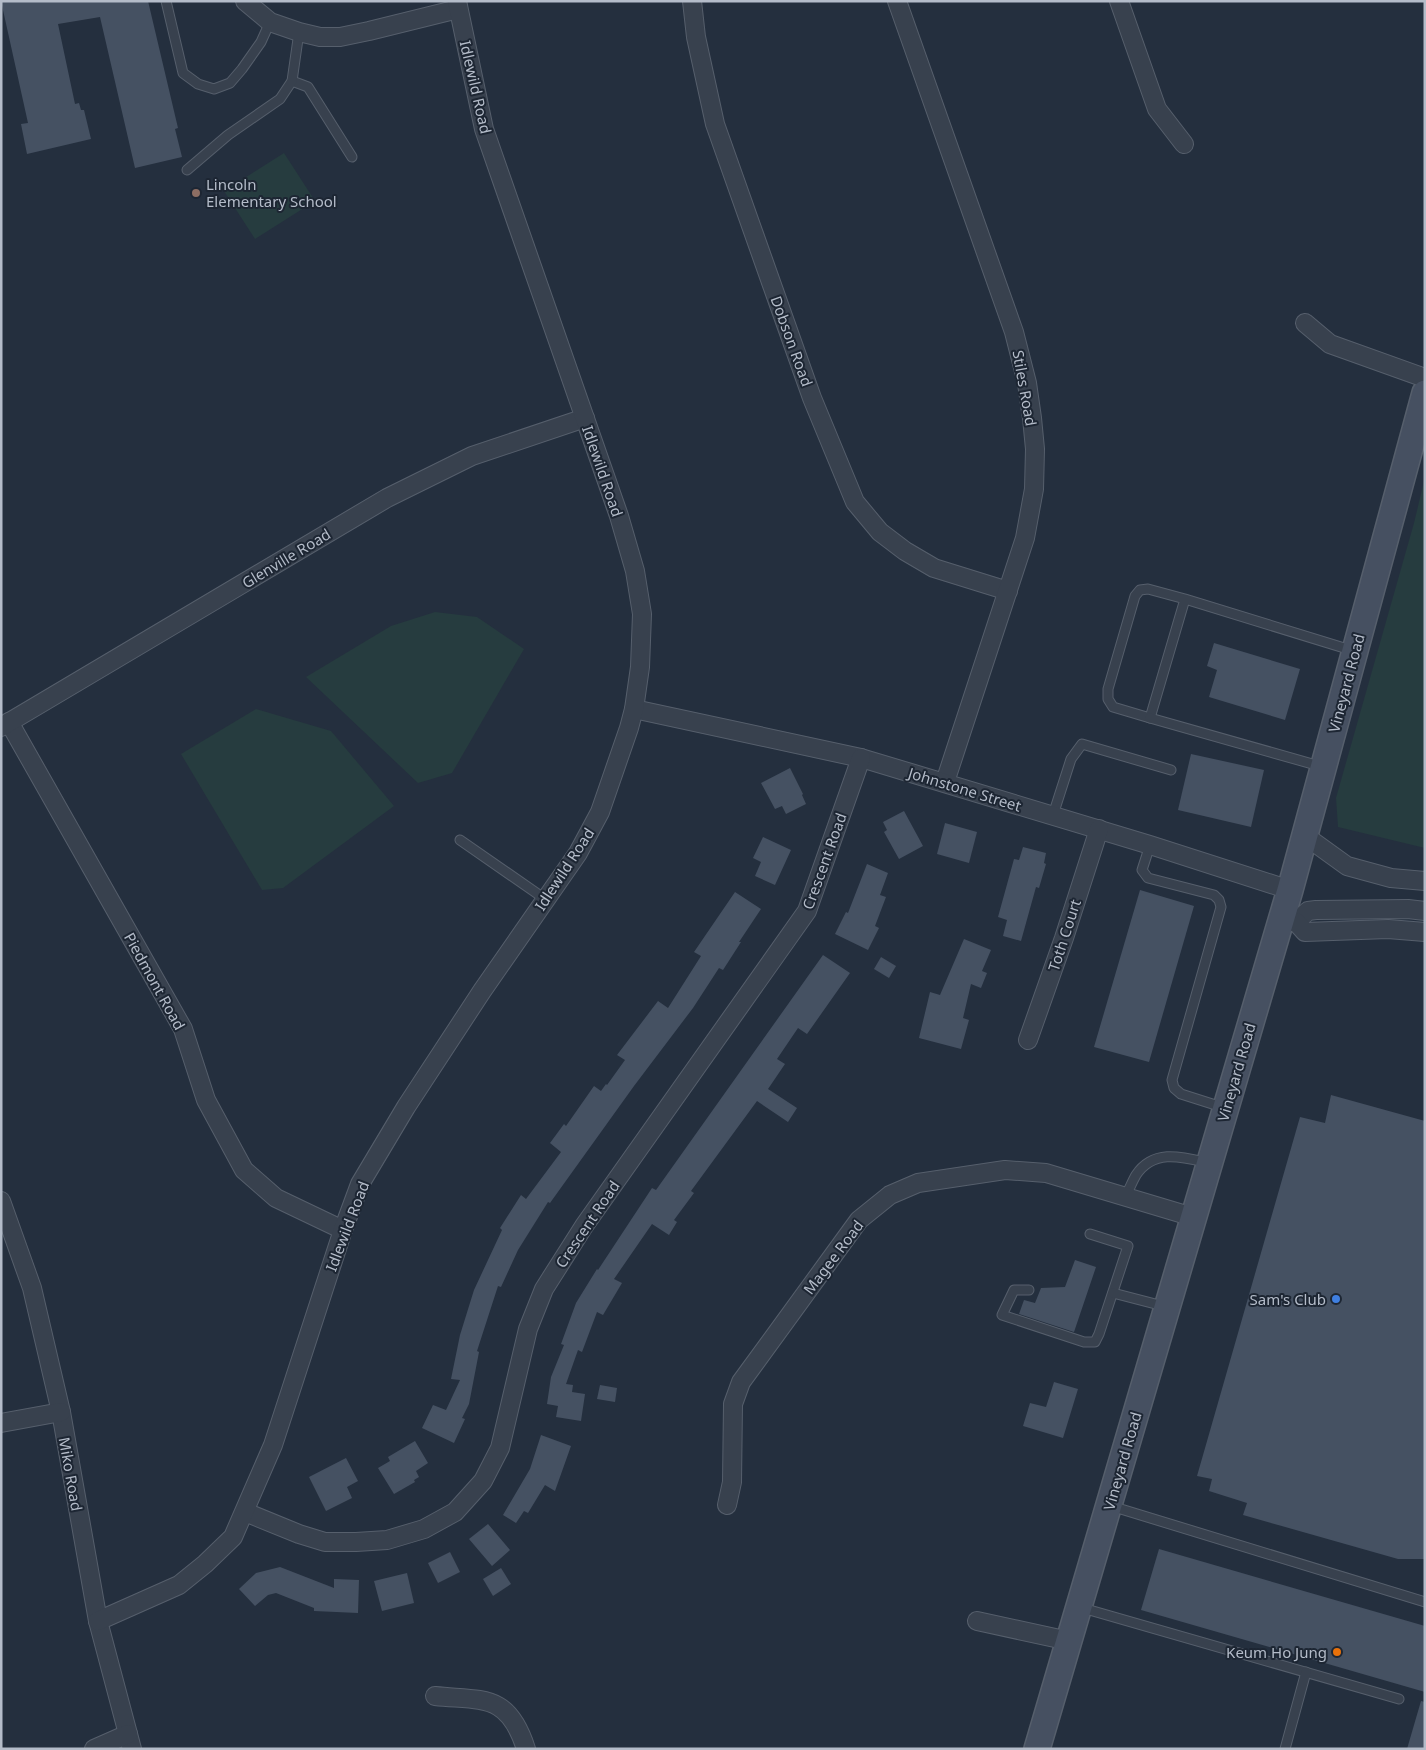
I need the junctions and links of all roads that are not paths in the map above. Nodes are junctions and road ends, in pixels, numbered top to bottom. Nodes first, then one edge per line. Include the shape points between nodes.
1 (166, 1) edge
2 (245, 1) edge
3 (692, 1) edge
4 (897, 1) edge
5 (1119, 1) edge
6 (457, 5) edge
7 (270, 22) junction
8 (299, 32) junction
9 (292, 81) junction
10 (1184, 144) dead end
11 (352, 157) dead end
12 (187, 170) dead end
13 (1305, 323) dead end
14 (1425, 378) edge
15 (1425, 393) edge
16 (585, 418) junction
17 (1008, 591) junction
18 (1185, 599) junction
19 (1354, 651) junction
20 (634, 709) junction
21 (1150, 718) junction
22 (5, 724) edge
23 (861, 758) junction
24 (1323, 767) junction
25 (1171, 770) dead end
26 (945, 782) junction
27 (1053, 815) junction
28 (1099, 829) junction
29 (1304, 835) junction
30 (460, 840) dead end
31 (1150, 845) junction
32 (1425, 881) edge
33 (1290, 890) junction
34 (545, 899) junction
35 (1425, 911) edge
36 (1289, 921) junction
37 (1425, 932) edge
38 (1028, 1040) dead end
39 (1226, 1108) junction
40 (1209, 1163) junction
41 (1125, 1197) junction
42 (1, 1201) edge
43 (1194, 1217) junction
44 (343, 1230) junction
45 (1090, 1234) dead end
46 (1028, 1290) dead end
47 (1113, 1292) junction
48 (1167, 1308) junction
49 (61, 1412) junction
50 (1, 1423) edge
51 (727, 1505) dead end
52 (1109, 1505) junction
53 (245, 1512) junction
54 (1425, 1602) edge
55 (1078, 1607) junction
56 (98, 1621) junction
57 (977, 1621) dead end
58 (1068, 1641) junction
59 (1306, 1672) junction
60 (435, 1696) dead end
61 (1399, 1699) dead end
62 (130, 1741) edge
63 (94, 1749) edge
64 (526, 1749) edge
65 (1037, 1749) edge
66 (1285, 1749) edge

1 - 7 lane via 183,73 198,84 214,89 230,83 242,70
2 - 7 street
3 - 17 street, Dobson Road via 696,37 715,124 812,398 855,502 880,532 905,552 934,568
4 - 17 street, Stiles Road via 1014,332 1027,383 1035,449 1034,489 1025,538
5 - 10 street via 1157,109
6 - 8 street via 369,32 340,37
6 - 16 street, Idlewild Road via 484,128
7 - 8 street
8 - 9 lane
9 - 11 lane via 308,87
9 - 12 lane via 280,99 228,135
13 - 14 street via 1330,344
15 - 19 street, Vineyard Road
16 - 20 street, Idlewild Road via 635,571 642,614
16 - 22 street, Glenville Road via 472,456 387,498
17 - 26 street, Stiles Road
18 - 19 lane
18 - 21 lane
18 - 21 lane via 1148,589 1140,590 1135,596 1108,689 1108,699 1113,707
19 - 24 street, Vineyard Road
20 - 23 street, Johnstone Street
20 - 34 street, Idlewild Road via 600,812 578,853
21 - 24 lane
22 - 44 street, Piedmont Road via 183,1029 206,1100 244,1170 276,1198
23 - 26 street, Johnstone Street
23 - 53 street, Crescent Road via 807,911 584,1226 544,1289 528,1328 500,1448 483,1481 455,1512 424,1529 387,1540 325,1542
24 - 29 street, Vineyard Road
25 - 27 lane via 1082,744 1070,758
26 - 27 street, Johnstone Street
27 - 28 street, Johnstone Street
28 - 31 street, Johnstone Street
28 - 38 street, Toth Court
29 - 32 street via 1347,866 1392,878
29 - 33 street, Vineyard Road
30 - 34 lane
31 - 33 street, Johnstone Street
31 - 39 lane via 1142,870 1148,878 1214,895 1219,900 1221,907 1172,1080 1180,1094
33 - 36 street, Vineyard Road
34 - 44 street, Idlewild Road via 406,1107 360,1184
35 - 36 street via 1316,910
36 - 37 street via 1305,932 1388,929
36 - 39 street, Vineyard Road
39 - 40 street, Vineyard Road
40 - 41 lane via 1181,1156 1155,1158 1137,1173
40 - 43 street, Vineyard Road
41 - 43 street, Magee Road
41 - 51 street, Magee Road via 1046,1173 1005,1170 918,1183 890,1195 859,1220 741,1382 734,1404 732,1482
42 - 49 street, Miko Road via 32,1288
43 - 48 street, Vineyard Road
44 - 53 street, Idlewild Road via 273,1445
45 - 47 lane via 1128,1246
46 - 47 lane via 1014,1290 1002,1315 1084,1342 1095,1342
47 - 48 lane
48 - 52 street, Vineyard Road
49 - 50 street
49 - 56 street, Miko Road
52 - 54 lane
52 - 55 street, Vineyard Road
53 - 56 street, Idlewild Road via 233,1537 179,1585
55 - 58 street, Vineyard Road
55 - 59 lane
56 - 62 street, Miko Road
57 - 58 street
58 - 65 street, Vineyard Road
59 - 61 lane
59 - 66 lane
60 - 64 street via 490,1701 503,1708 523,1738
62 - 63 street

